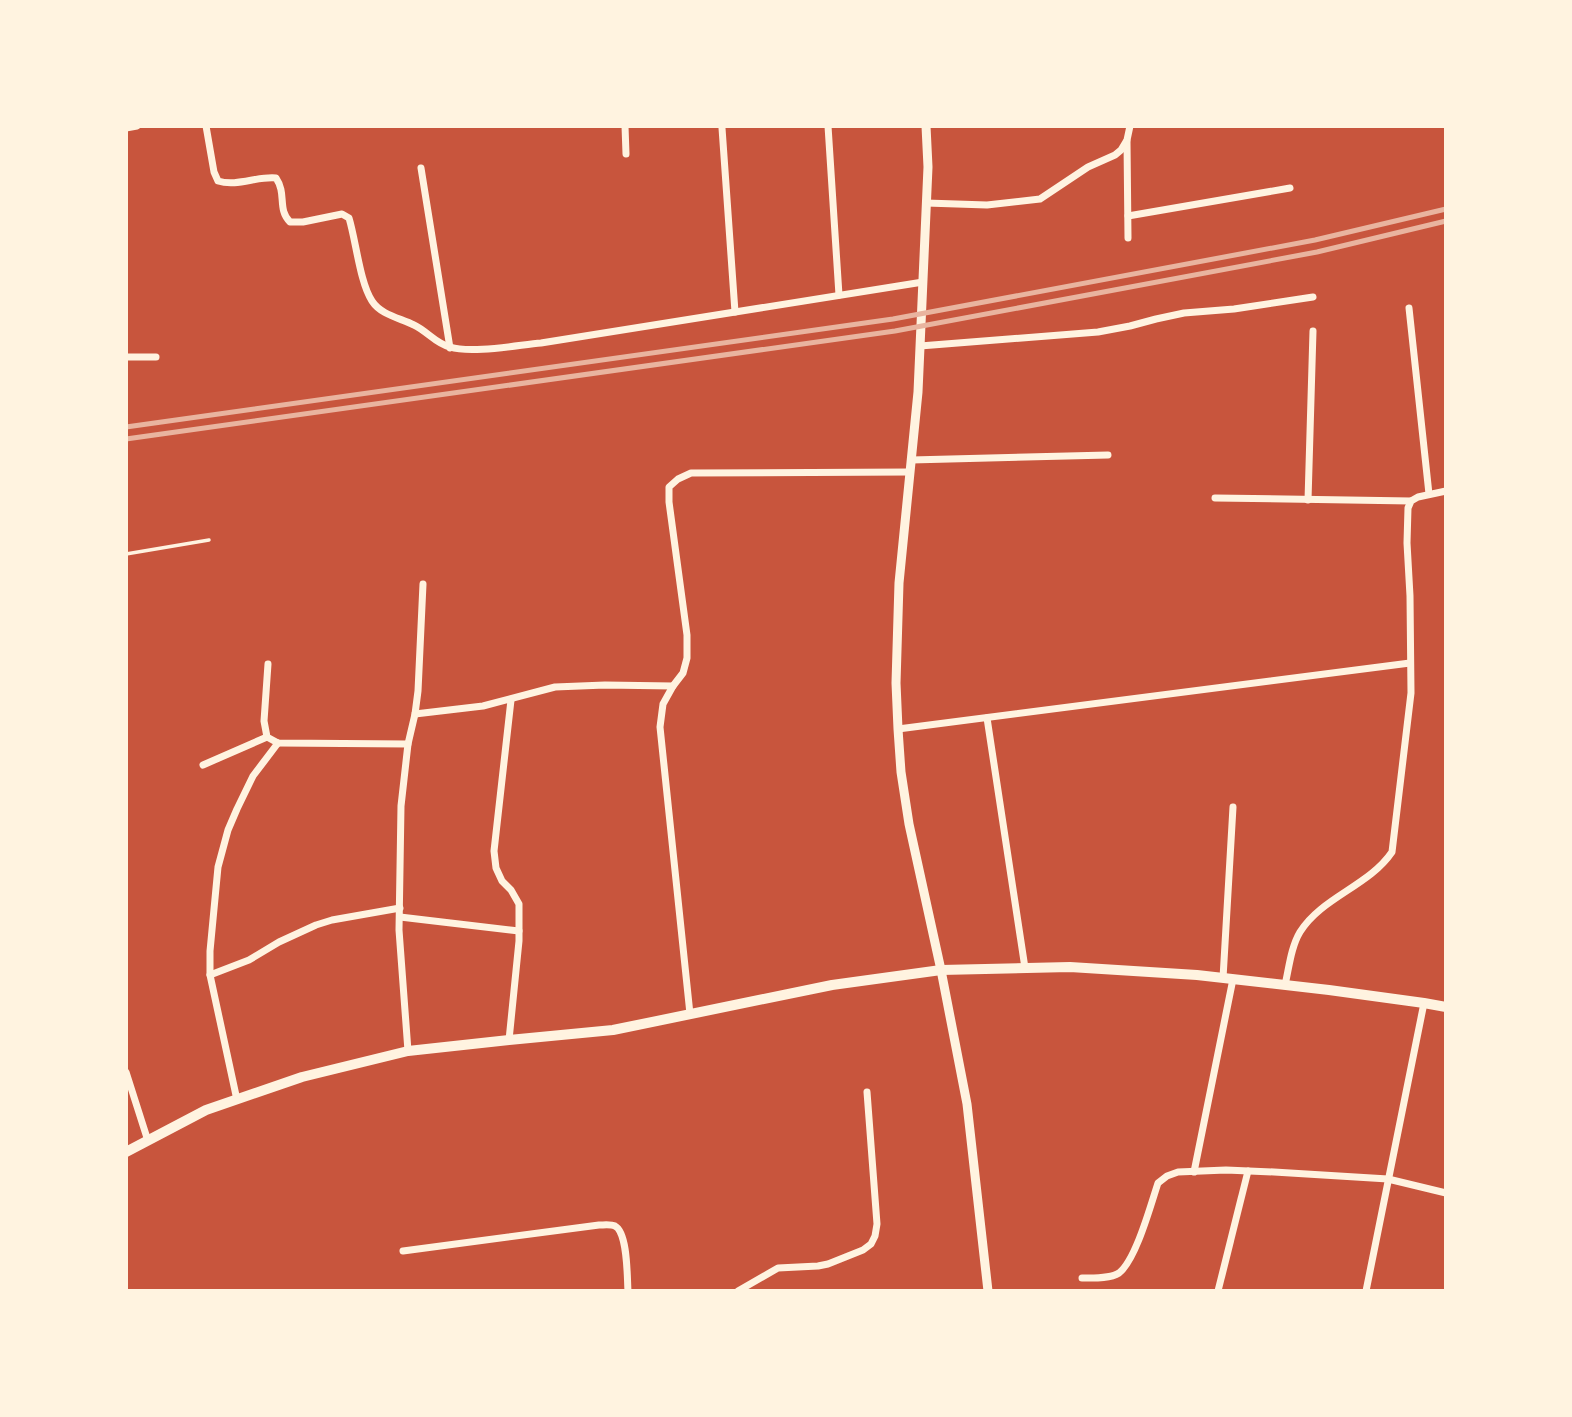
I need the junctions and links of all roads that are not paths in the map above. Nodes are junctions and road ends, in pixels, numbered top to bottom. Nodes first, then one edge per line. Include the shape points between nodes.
1 (137, 126) edge
2 (206, 126) edge
3 (625, 126) edge
4 (828, 126) edge
5 (926, 126) edge
6 (1130, 126) edge
7 (126, 128) edge
8 (722, 128) dead end
9 (1127, 140) junction
10 (626, 154) dead end
11 (421, 168) dead end
12 (1290, 188) dead end
13 (926, 203) junction
14 (1128, 216) junction
15 (1128, 238) dead end
16 (923, 282) junction
17 (839, 295) junction
18 (1313, 297) dead end
19 (1409, 308) dead end
20 (735, 312) junction
21 (1313, 331) dead end
22 (920, 345) junction
23 (450, 348) junction
24 (126, 357) edge
25 (156, 357) dead end
26 (1108, 455) dead end
27 (911, 460) junction
28 (910, 472) junction
29 (1446, 491) edge
30 (1429, 494) junction
31 (1215, 498) dead end
32 (1308, 500) junction
33 (1411, 501) junction
34 (209, 540) dead end
35 (126, 554) edge
36 (423, 584) dead end
37 (1410, 663) junction
38 (268, 664) dead end
39 (673, 686) junction
40 (511, 700) junction
41 (415, 714) junction
42 (987, 718) junction
43 (898, 730) junction
44 (267, 737) junction
45 (278, 743) junction
46 (408, 744) junction
47 (203, 765) dead end
48 (1233, 807) dead end
49 (400, 913) junction
50 (519, 931) junction
51 (1025, 968) junction
52 (941, 970) junction
53 (210, 975) junction
54 (1228, 978) junction
55 (1285, 985) junction
56 (1424, 1003) junction
57 (1446, 1007) edge
58 (690, 1014) junction
59 (509, 1040) junction
60 (408, 1051) junction
61 (126, 1072) edge
62 (867, 1091) dead end
63 (237, 1100) junction
64 (148, 1141) junction
65 (126, 1152) edge
66 (1248, 1171) junction
67 (1194, 1172) junction
68 (1388, 1179) junction
69 (1446, 1193) edge
70 (403, 1251) dead end
71 (1082, 1278) dead end
72 (628, 1291) edge
73 (738, 1291) edge
74 (988, 1291) edge
75 (1218, 1291) edge
76 (1366, 1291) edge

1 - 7 street
2 - 23 street via 218,181 276,178 290,222 342,214 349,218 373,303
3 - 10 street
4 - 17 street
5 - 13 street
6 - 9 street
8 - 20 street
9 - 13 street via 1115,155 1040,199 987,205
9 - 14 street
11 - 23 street
12 - 14 street
13 - 16 street
14 - 15 street
16 - 17 street
16 - 22 street
17 - 20 street
18 - 22 street via 1184,313 1098,332
19 - 30 street
20 - 23 street via 541,343
21 - 32 street
22 - 27 street
24 - 25 street
26 - 27 street
27 - 28 street
28 - 39 street via 691,473 677,479 669,487 669,502 687,658
28 - 43 street via 899,583
29 - 30 street
30 - 33 street
31 - 32 street
32 - 33 street
33 - 37 street via 1407,543
34 - 35 lane
36 - 41 street
37 - 42 street
37 - 55 street via 1411,693 1392,852 1301,931
38 - 44 street
39 - 40 street via 577,685
39 - 58 street via 663,704 660,727
40 - 41 street
40 - 50 street via 494,851 502,881 519,904
41 - 46 street
42 - 43 street
42 - 51 street
43 - 52 street via 909,824
44 - 45 street
44 - 47 street
45 - 46 street
45 - 53 street via 253,776 228,830 218,867
46 - 49 street via 401,806
48 - 54 street
49 - 50 street
49 - 53 street via 316,925
49 - 60 street
50 - 59 street
51 - 52 main road
51 - 54 main road
52 - 58 main road via 832,985
52 - 74 street via 967,1104
53 - 63 street
54 - 55 main road
54 - 67 street
55 - 56 main road
56 - 57 main road
56 - 68 street
58 - 59 main road via 613,1030
59 - 60 main road
60 - 63 main road via 302,1077
61 - 64 street
62 - 73 street via 877,1224 871,1244 828,1264 778,1268
63 - 64 main road via 206,1110
64 - 65 main road
66 - 67 street
66 - 68 street
66 - 75 street
67 - 71 street via 1178,1172 1158,1183 1134,1251 1118,1274
68 - 69 street
68 - 76 street
70 - 72 street via 614,1225 625,1243

